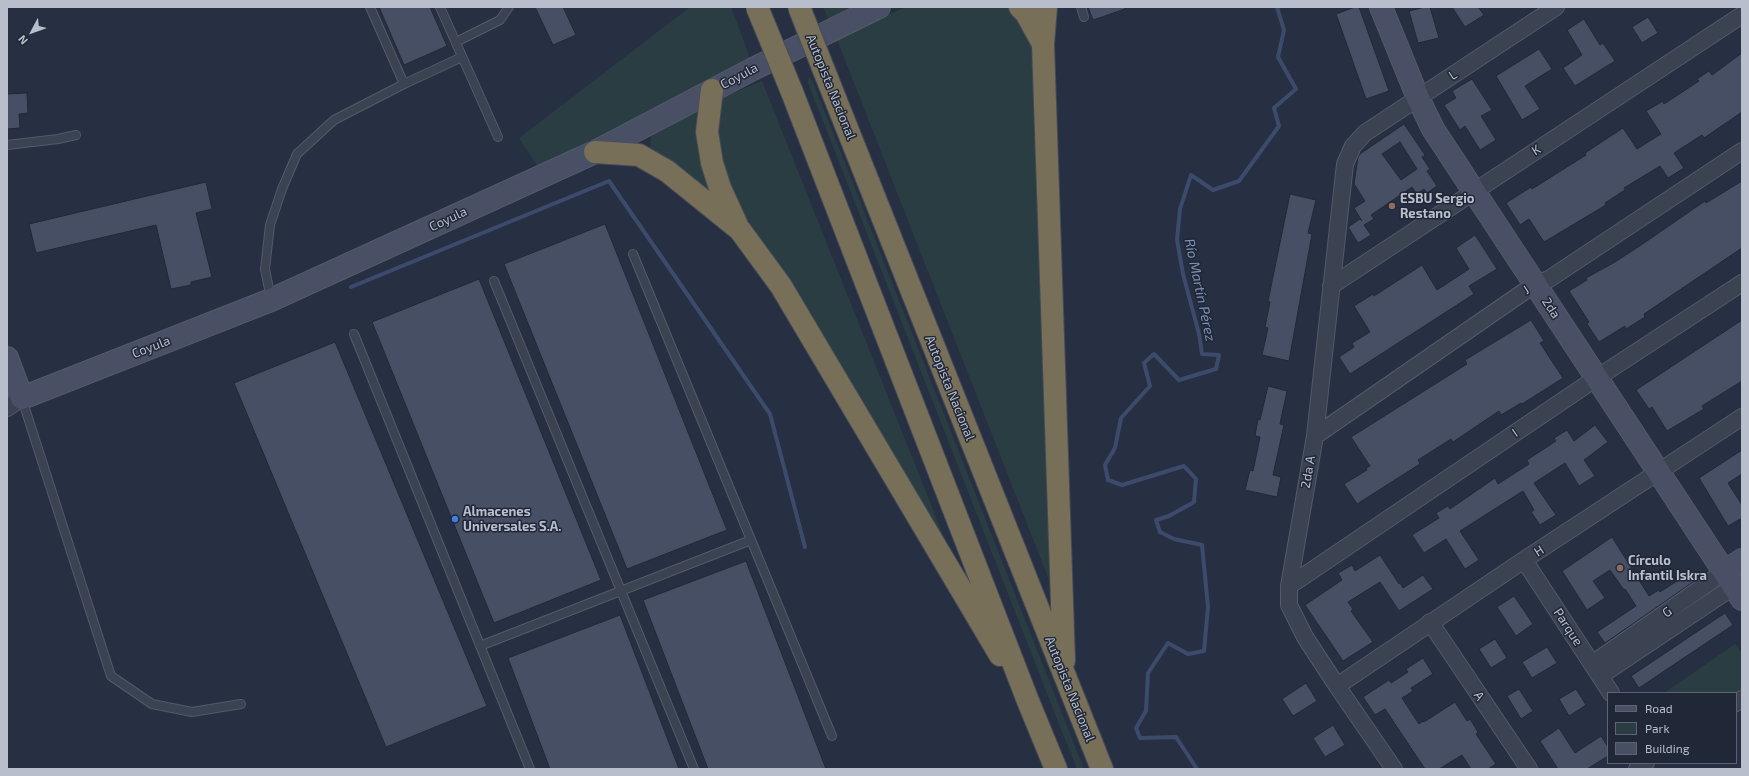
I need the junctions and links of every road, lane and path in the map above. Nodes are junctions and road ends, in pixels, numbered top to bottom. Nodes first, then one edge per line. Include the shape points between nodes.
1 (370, 7) edge
2 (440, 7) edge
3 (510, 7) edge
4 (757, 7) edge
5 (799, 7) edge
6 (879, 7) edge
7 (1020, 7) edge
8 (1046, 7) edge
9 (1081, 7) edge
10 (1382, 7) edge
11 (1556, 7) edge
12 (1742, 15) edge
13 (1084, 17) dead end
14 (456, 42) junction
15 (1043, 44) junction
16 (462, 56) junction
17 (404, 84) junction
18 (712, 90) junction
19 (1418, 98) junction
20 (76, 135) dead end
21 (498, 137) dead end
22 (7, 145) edge
23 (1353, 146) joint
24 (1742, 151) edge
25 (595, 152) junction
26 (1474, 190) junction
27 (740, 230) junction
28 (633, 254) dead end
29 (494, 281) dead end
30 (1742, 283) edge
31 (1536, 284) junction
32 (1331, 286) junction
33 (271, 300) junction
34 (354, 334) dead end
35 (7, 358) edge
36 (1597, 378) junction
37 (14, 403) edge
38 (1742, 417) edge
39 (1315, 436) junction
40 (1658, 473) junction
41 (750, 540) junction
42 (1524, 560) junction
43 (1742, 560) edge
44 (1733, 585) edge
45 (1289, 586) junction
46 (622, 591) junction
47 (1430, 622) junction
48 (480, 646) junction
49 (1596, 670) junction
50 (1064, 676) junction
51 (1337, 686) junction
52 (1610, 692) edge
53 (1028, 701) junction
54 (241, 704) dead end
55 (832, 736) dead end
56 (530, 769) edge
57 (694, 769) edge
58 (1056, 769) edge
59 (1102, 769) edge
60 (1394, 769) edge
61 (1529, 769) edge

1 - 17 lane
2 - 14 lane
3 - 14 lane via 500,20
4 - 53 highway, bridge
5 - 50 highway, Autopista Nacional, bridge
6 - 18 street, Coyula
7 - 15 highway
8 - 15 highway
9 - 13 lane
10 - 19 street, 2da
11 - 19 street, L
12 - 26 street, K
14 - 16 lane
15 - 50 highway
16 - 17 lane
16 - 21 lane
17 - 33 lane via 334,120 297,154 270,225 265,270
18 - 25 street, Coyula
18 - 27 highway via 707,132 712,163 720,188
19 - 23 street, L via 1365,133
19 - 26 street, 2da via 1433,129
20 - 22 lane
23 - 32 street, 2da A via 1345,164
24 - 31 street, J via 1549,279
25 - 27 highway via 639,155 667,171
25 - 33 street, Coyula
26 - 31 street, 2da
26 - 32 street, K
27 - 53 highway via 781,286
28 - 41 lane
29 - 46 lane
30 - 36 street, I
31 - 36 street, 2da
31 - 39 street, J
32 - 39 street, 2da A
33 - 37 street, Coyula
34 - 48 lane
35 - 37 street
36 - 40 street, 2da
36 - 45 street, I
37 - 54 lane via 111,676 152,704 192,712
38 - 40 street, H
39 - 45 street, 2da A
40 - 42 street, H
40 - 44 street, 2da
41 - 46 lane
41 - 55 lane
42 - 47 street, H
42 - 49 street, Parque
43 - 44 street, G
44 - 49 street, G via 1724,593
45 - 51 street, 2da A via 1289,605 1305,637
46 - 48 lane
46 - 57 lane
47 - 51 street, H
47 - 61 street, A
48 - 56 lane
49 - 52 street, Parque
50 - 59 highway, Autopista Nacional
51 - 60 street, 2da A
53 - 58 highway

